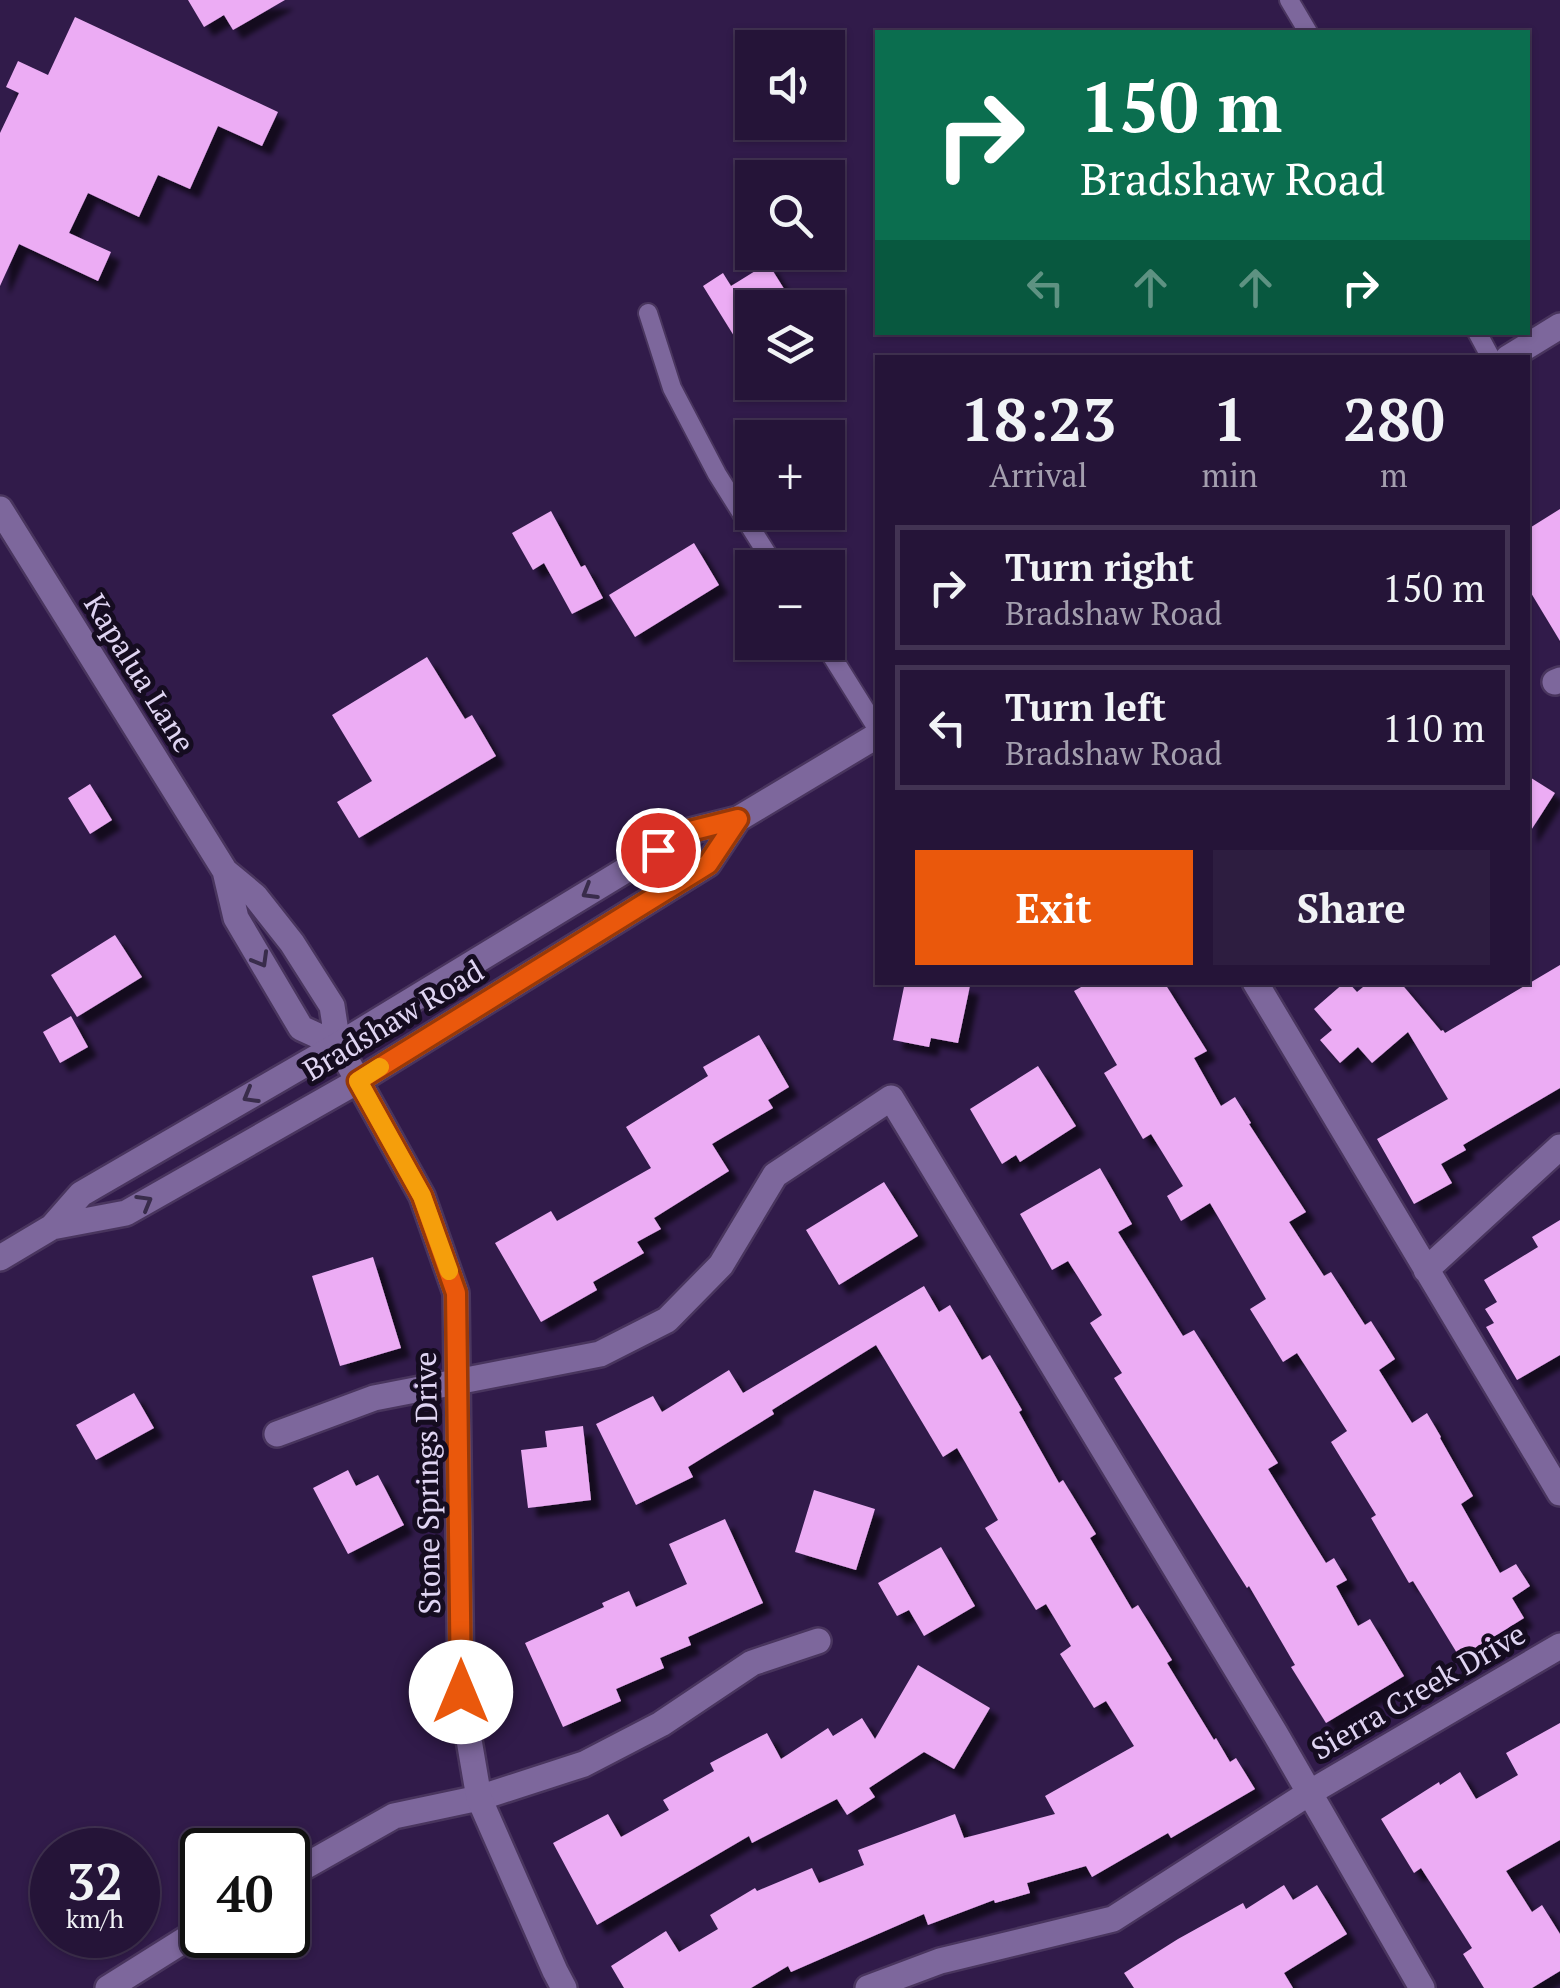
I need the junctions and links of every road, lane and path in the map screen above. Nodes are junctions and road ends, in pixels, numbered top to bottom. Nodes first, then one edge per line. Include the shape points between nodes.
1 (1290, 0) edge
2 (1307, 30) edge
3 (648, 313) dead end
4 (1560, 326) edge
5 (1513, 355) edge
6 (0, 509) edge
7 (765, 550) edge
8 (834, 660) edge
9 (875, 728) edge
10 (875, 735) edge
11 (738, 819) junction
12 (225, 871) junction
13 (1257, 985) edge
14 (338, 1045) junction
15 (358, 1081) junction
16 (1560, 1148) edge
17 (52, 1227) junction
18 (0, 1258) edge
19 (1426, 1270) junction
20 (459, 1383) junction
21 (277, 1434) dead end
22 (1560, 1493) edge
23 (818, 1640) dead end
24 (1560, 1646) edge
25 (1309, 1793) junction
26 (479, 1798) junction
27 (310, 1864) edge
28 (180, 1943) edge
29 (108, 1988) edge
30 (564, 1988) edge
31 (868, 1988) edge
32 (1422, 1988) edge

1 - 2 lane
3 - 7 lane via 672,388
4 - 5 street
6 - 12 street, Kapalua Lane
8 - 9 lane
10 - 11 street, Bradshaw Road
11 -> 14 street, Bradshaw Road via 690,831
11 - 15 street, Bradshaw Road via 708,864
12 - 14 street, Kapalua Lane via 292,942 332,1006
12 -> 14 street, Kapalua Lane via 236,918 301,1028
13 - 19 street
14 - 15 street, Stone Springs Drive
14 -> 17 street, Bradshaw Road via 81,1194
17 -> 15 street, Bradshaw Road via 126,1213
15 - 20 street, Stone Springs Drive via 422,1196 456,1293
16 - 19 street
17 - 18 street, Bradshaw Road
19 - 22 street
20 - 21 street via 374,1398
20 - 25 street via 600,1354 667,1320 721,1266 775,1174 891,1098
20 - 26 street, Stone Springs Drive via 461,1692
23 - 26 street via 752,1663 661,1724 584,1764
24 - 25 street, Sierra Creek Drive
25 - 31 street, Sierra Creek Drive via 1113,1919 940,1960
25 - 32 street
26 - 27 street via 394,1816
26 - 30 street, Stone Springs Drive
28 - 29 street

